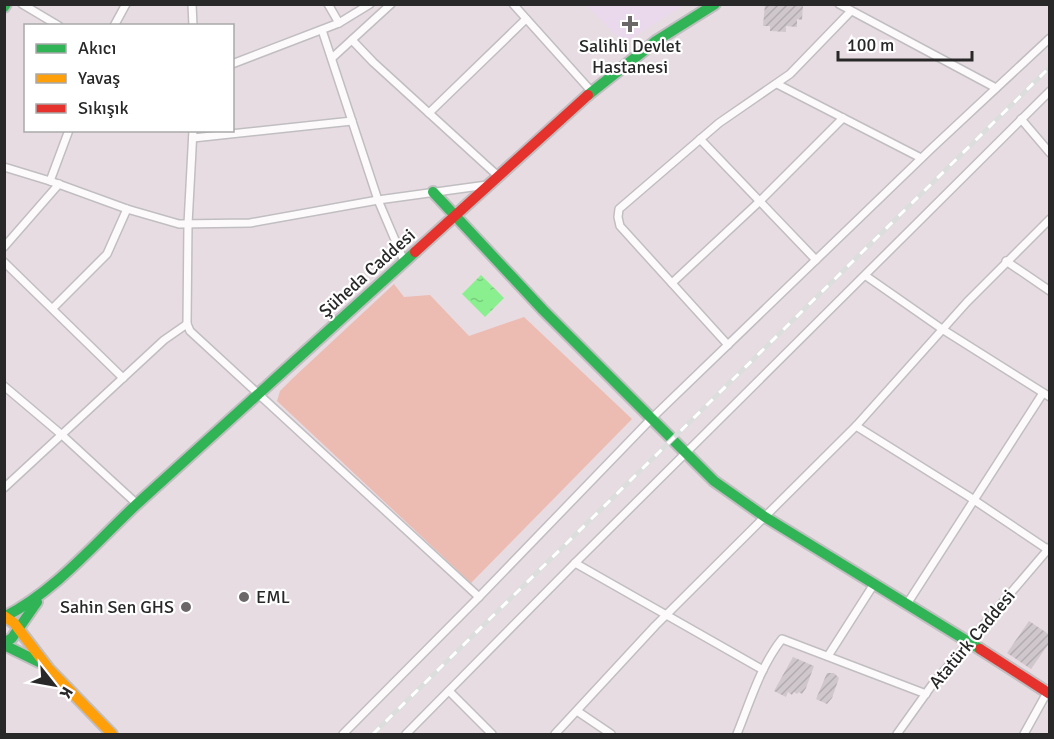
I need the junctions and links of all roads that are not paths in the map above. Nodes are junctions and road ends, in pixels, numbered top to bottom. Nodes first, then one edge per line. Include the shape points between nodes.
1 (22, 4) edge
2 (126, 4) edge
3 (192, 4) edge
4 (328, 4) edge
5 (370, 4) edge
6 (391, 4) edge
7 (513, 4) edge
8 (715, 4) edge
9 (839, 4) edge
10 (851, 11) junction
11 (526, 19) junction
12 (339, 23) junction
13 (56, 24) edge
14 (115, 24) edge
15 (193, 24) edge
16 (322, 30) junction
17 (1050, 38) edge
18 (352, 40) junction
19 (332, 58) junction
20 (234, 63) edge
21 (777, 84) junction
22 (996, 88) junction
23 (1050, 91) edge
24 (592, 92) junction
25 (429, 113) junction
26 (843, 118) junction
27 (1020, 119) junction
28 (352, 121) junction
29 (234, 131) edge
30 (68, 132) edge
31 (217, 132) edge
32 (193, 134) edge
33 (700, 139) junction
34 (1050, 153) edge
35 (921, 158) junction
36 (4, 167) edge
37 (498, 176) junction
38 (50, 181) junction
39 (59, 184) junction
40 (487, 185) junction
41 (433, 192) junction
42 (378, 200) junction
43 (760, 201) junction
44 (127, 209) junction
45 (456, 214) junction
46 (1050, 219) edge
47 (189, 224) junction
48 (4, 247) edge
49 (816, 260) junction
50 (404, 261) junction
51 (1006, 261) junction
52 (4, 262) edge
53 (866, 276) junction
54 (672, 284) junction
55 (1050, 291) edge
56 (53, 308) junction
57 (187, 324) junction
58 (942, 329) junction
59 (728, 345) junction
60 (123, 378) junction
61 (4, 386) edge
62 (259, 394) junction
63 (1046, 395) edge
64 (652, 418) junction
65 (856, 426) junction
66 (62, 435) junction
67 (686, 453) junction
68 (4, 488) edge
69 (974, 500) junction
70 (137, 504) junction
71 (765, 517) junction
72 (1049, 549) edge
73 (574, 563) junction
74 (55, 582) junction
75 (874, 584) junction
76 (479, 597) junction
77 (906, 604) junction
78 (665, 616) junction
79 (5, 617) edge
80 (18, 629) junction
81 (969, 642) junction
82 (4, 644) edge
83 (828, 657) junction
84 (49, 669) junction
85 (763, 670) junction
86 (449, 691) junction
87 (1049, 692) edge
88 (926, 694) junction
89 (577, 711) junction
90 (112, 735) edge
91 (343, 735) edge
92 (406, 735) edge
93 (492, 735) edge
94 (555, 735) edge
95 (611, 735) edge
96 (737, 735) edge
97 (897, 735) edge
98 (1024, 735) edge

1 - 13 street
2 - 14 street
3 - 15 street
4 - 12 street
5 - 12 street
6 - 18 street
7 - 11 street
8 - 24 main road, Şüheda Caddesi via 656,41
9 - 10 street
10 - 21 street
10 - 22 street
11 - 24 street
11 - 25 street
12 - 16 street
16 - 19 street
16 - 20 street
17 - 22 street
18 - 19 street
18 - 25 street
19 - 28 street
21 - 26 street
21 - 33 street
22 - 35 street
23 - 27 street
24 - 37 main road, Şüheda Caddesi
25 - 37 street
26 - 35 street
26 - 43 street
27 - 34 street
27 - 53 street
28 - 29 street
28 - 42 street
30 - 38 street
31 - 32 street
32 - 47 street
33 - 43 street
33 - 54 street via 619,209 620,226
35 - 49 street
36 - 38 street
37 - 40 main road, Şüheda Caddesi
38 - 39 street
39 - 44 street
39 - 48 street
40 - 41 street
40 - 45 main road, Şüheda Caddesi
41 - 42 street
41 - 45 main road
42 - 47 street via 250,223
42 - 50 street
43 - 49 street
43 - 54 street
44 - 47 street
44 - 56 street via 107,254
45 - 50 main road, Şüheda Caddesi
45 - 64 main road via 543,310
46 - 51 street
47 - 57 street
49 - 59 street
50 - 62 main road, Şüheda Caddesi
51 - 55 street
51 - 58 street
52 - 56 street
53 - 58 street
53 - 67 street
54 - 59 street
56 - 60 street
57 - 60 street
57 - 62 street
58 - 63 street
58 - 65 street
59 - 64 street
60 - 66 street
61 - 66 street
62 - 70 main road, Şüheda Caddesi
62 - 76 street
63 - 69 street
64 - 67 main road
64 - 76 street
65 - 69 street
65 - 71 street
66 - 68 street
66 - 70 street
67 - 71 main road via 714,481
67 - 73 street
69 - 72 street
69 - 77 street
70 - 74 main road, Şüheda Caddesi
71 - 75 main road
71 - 78 street
72 - 81 street, Atatürk Caddesi
73 - 78 street
73 - 86 street
74 - 79 main road
74 - 80 main road
75 - 77 main road
75 - 83 street
76 - 91 street
77 - 81 main road
78 - 85 street
78 - 89 street
79 - 80 main road
80 - 82 main road
80 - 84 main road
81 - 87 main road
81 - 88 street, Atatürk Caddesi
82 - 84 main road
83 - 85 street via 782,639
83 - 88 street
84 - 90 main road
85 - 96 street
86 - 92 street
86 - 93 street
87 - 98 street
88 - 97 street, Atatürk Caddesi
89 - 94 street
89 - 95 street

